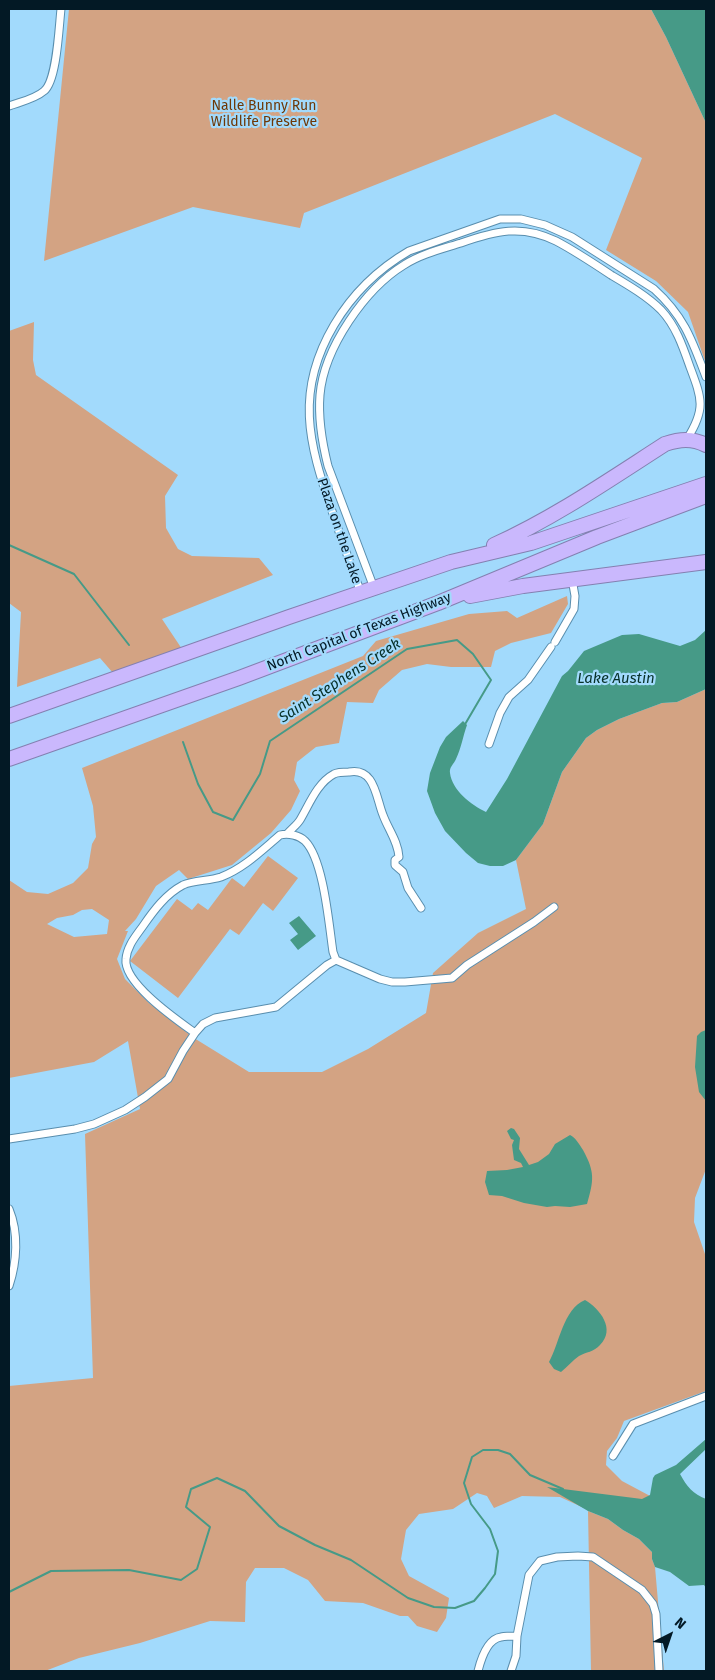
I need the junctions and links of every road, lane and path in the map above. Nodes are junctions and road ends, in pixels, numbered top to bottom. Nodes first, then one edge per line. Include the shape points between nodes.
1 (61, 9) edge
2 (9, 106) edge
3 (572, 237) junction
4 (436, 241) junction
5 (567, 247) junction
6 (439, 250) junction
7 (327, 337) junction
8 (336, 341) junction
9 (706, 377) edge
10 (687, 439) junction
11 (706, 445) edge
12 (328, 466) junction
13 (317, 468) junction
14 (706, 484) edge
15 (706, 496) edge
16 (678, 501) junction
17 (465, 558) junction
18 (706, 562) edge
19 (572, 579) junction
20 (374, 588) junction
21 (361, 593) junction
22 (438, 603) junction
23 (9, 716) edge
24 (489, 744) dead end
25 (9, 759) edge
26 (287, 834) junction
27 (554, 907) dead end
28 (421, 908) dead end
29 (336, 960) junction
30 (195, 1032) junction
31 (9, 1139) edge
32 (9, 1209) edge
33 (9, 1286) edge
34 (706, 1396) edge
35 (612, 1456) dead end
36 (517, 1636) junction
37 (478, 1671) edge
38 (511, 1671) edge
39 (659, 1671) edge

1 - 2 street via 56,54 46,90
3 - 4 street, Plaza on the Lake via 545,225 512,218 500,219
3 - 5 street
3 - 9 street, Plaza on the Lake via 664,298 688,331
4 - 6 street
4 - 7 street, Plaza on the Lake via 409,251 365,284
5 - 6 street, Plaza on the Lake via 543,235 504,230
5 - 10 street, Plaza on the Lake via 650,300 673,327 682,343 701,403
6 - 8 street, Plaza on the Lake via 420,256 388,277 359,307
7 - 8 street
7 - 13 street, Plaza on the Lake via 310,389 310,430
8 - 12 street, Plaza on the Lake via 320,392 322,446
10 - 11 highway
10 - 17 highway via 665,444 564,508
12 - 13 street, Plaza on the Lake
12 - 20 street, Plaza on the Lake
13 - 21 street, Plaza on the Lake
14 - 16 highway, North Capital of Texas Highway
15 - 16 highway, North Capital of Texas Highway
16 - 17 highway, North Capital of Texas Highway via 531,544
16 - 22 highway, North Capital of Texas Highway
17 - 20 highway, North Capital of Texas Highway
18 - 19 highway
19 - 22 highway
19 - 24 street via 574,609 528,680 509,697
20 - 21 highway, North Capital of Texas Highway
21 - 23 highway, North Capital of Texas Highway
22 - 25 highway, North Capital of Texas Highway
26 - 28 street via 300,820 308,802 334,774 353,771 364,774 371,780 382,814 398,847 399,857 394,865 403,872 408,888
26 - 29 street via 305,841 320,872
26 - 30 street via 280,835 244,864 221,876 185,885 168,895 129,947 126,966 132,978 164,1010
27 - 29 street via 452,978 392,982
29 - 30 street via 276,1007 215,1018
30 - 31 street via 168,1079 125,1110 75,1129
32 - 33 street via 16,1249
34 - 35 street via 633,1424
36 - 37 street via 499,1637 493,1641 484,1653
36 - 38 street
36 - 39 street via 529,1575 540,1561 557,1557 593,1557 642,1590 653,1604

